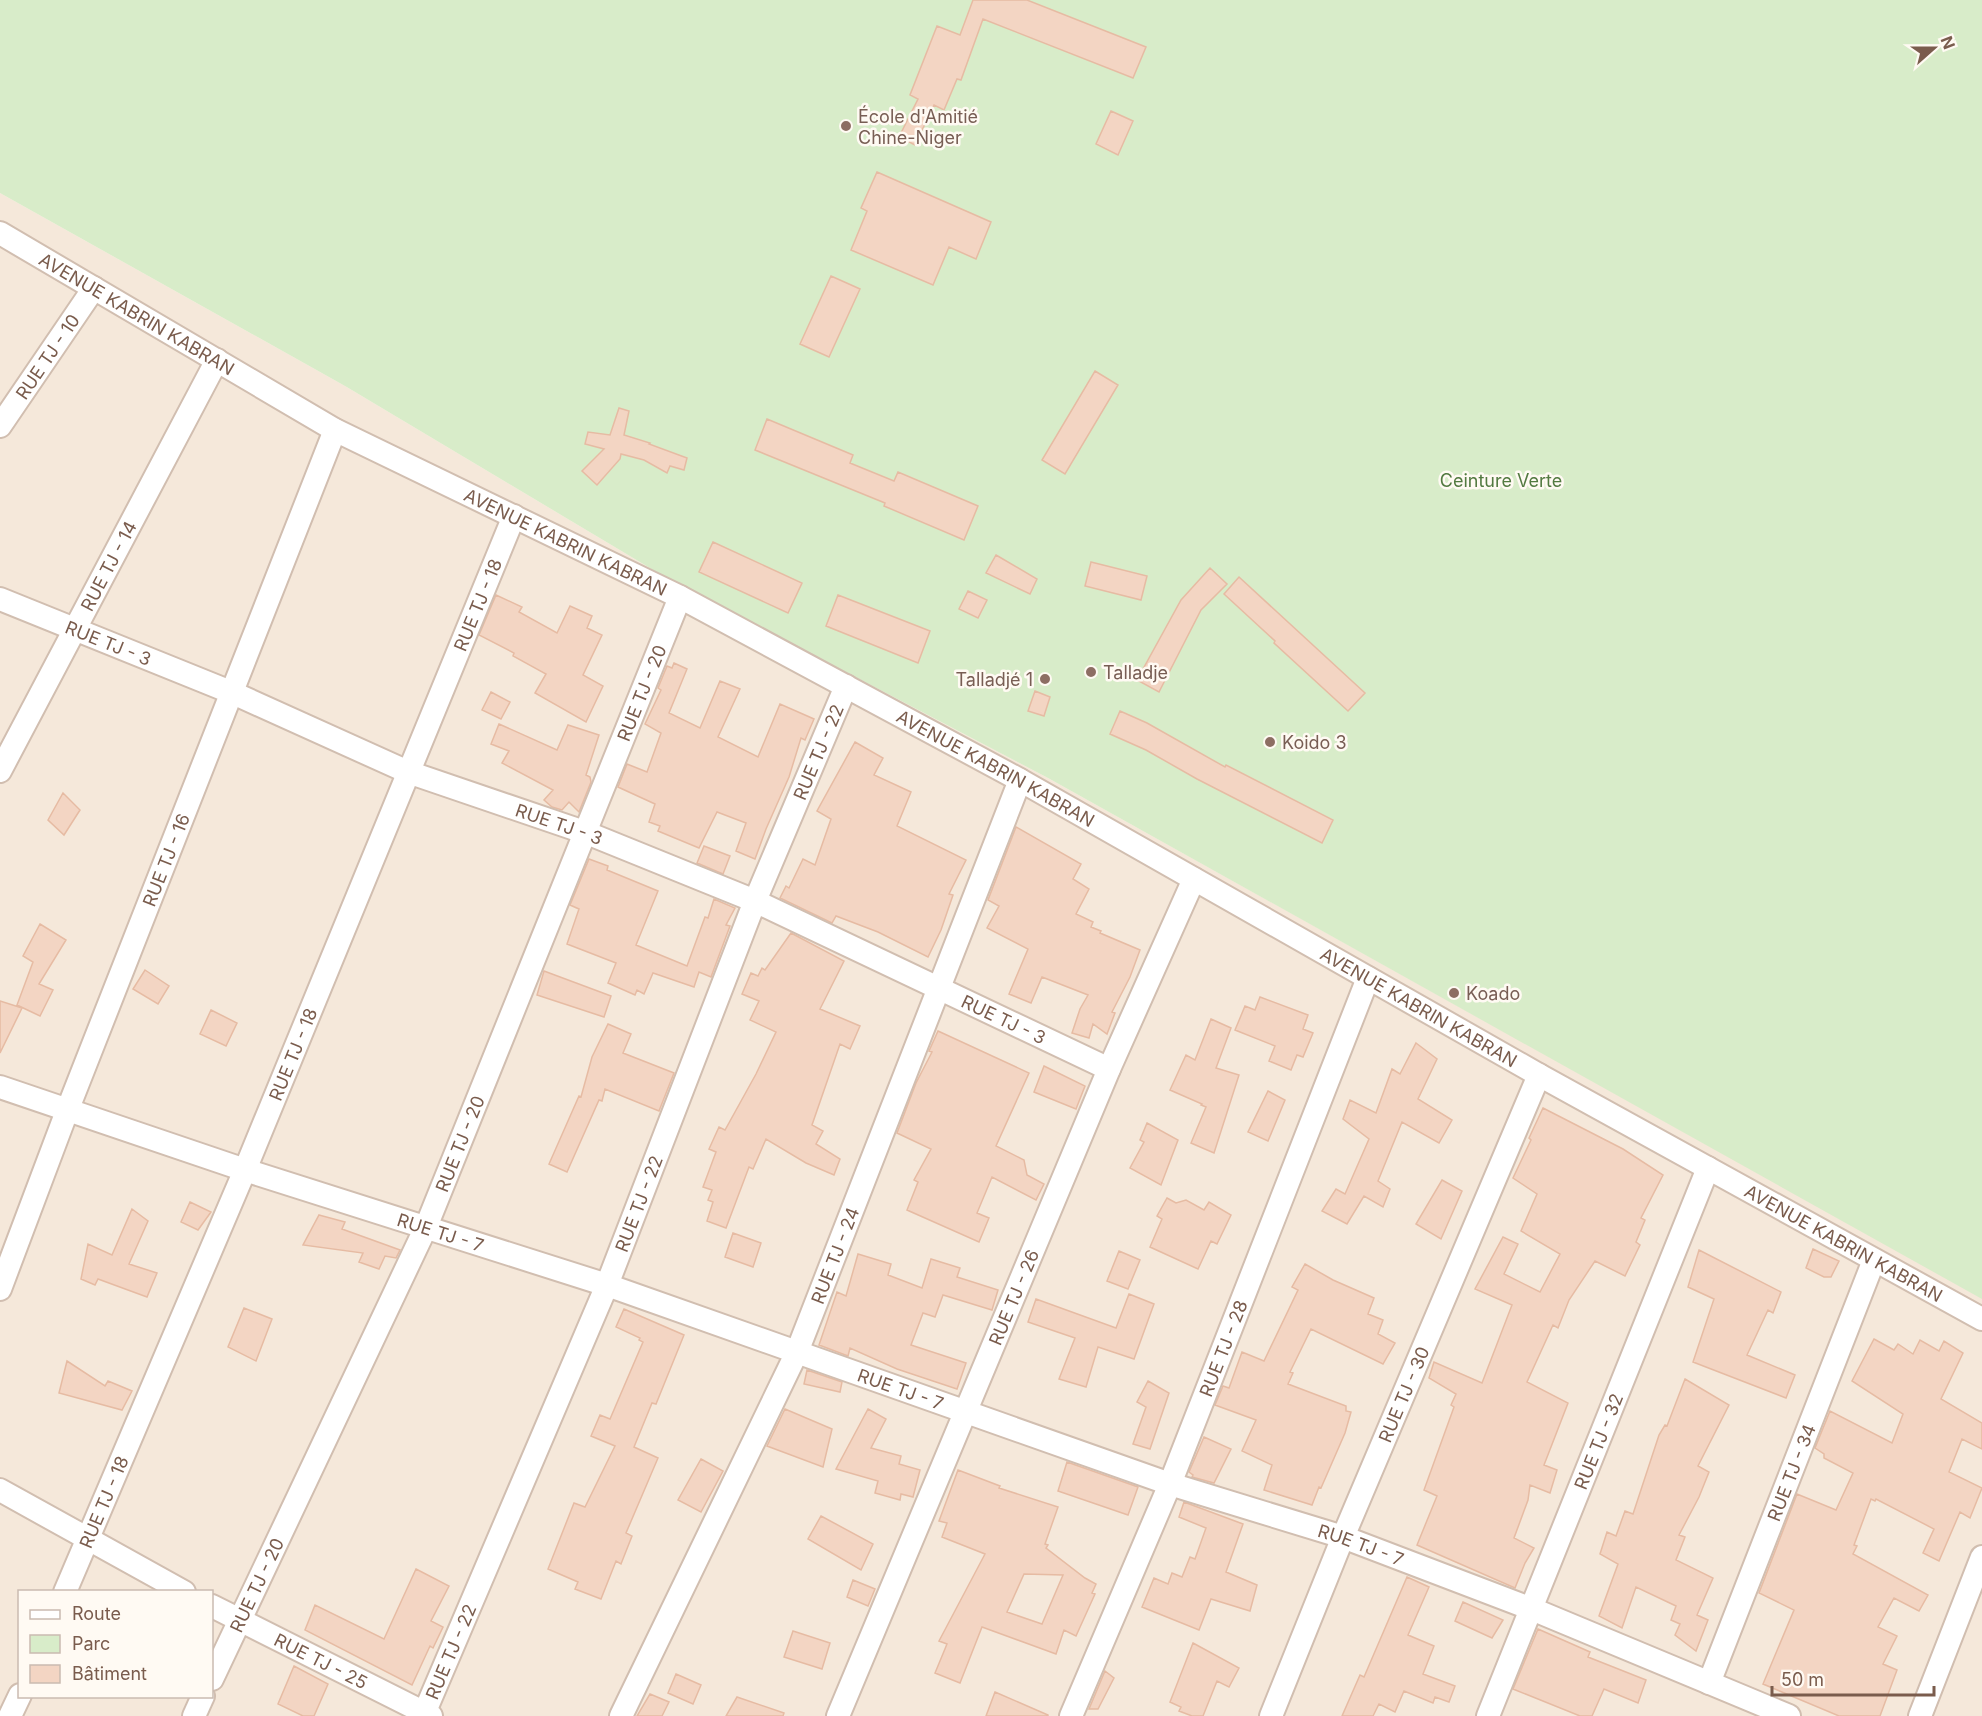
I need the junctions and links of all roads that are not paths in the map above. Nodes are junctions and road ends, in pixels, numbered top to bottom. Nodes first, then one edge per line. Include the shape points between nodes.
1 (0, 233) edge
2 (94, 288) junction
3 (217, 360) junction
4 (0, 426) edge
5 (335, 430) junction
6 (514, 516) junction
7 (680, 597) junction
8 (0, 599) edge
9 (75, 629) junction
10 (846, 686) junction
11 (233, 693) junction
12 (0, 771) edge
13 (408, 771) junction
14 (1020, 780) junction
15 (587, 832) junction
16 (1194, 879) junction
17 (755, 901) junction
18 (1368, 978) junction
19 (939, 989) junction
20 (1109, 1069) junction
21 (1539, 1075) junction
22 (0, 1087) edge
23 (67, 1111) junction
24 (1708, 1168) junction
25 (245, 1170) junction
26 (426, 1227) junction
27 (1874, 1260) junction
28 (606, 1285) junction
29 (0, 1289) edge
30 (1982, 1319) edge
31 (797, 1352) junction
32 (966, 1410) junction
33 (1170, 1484) junction
34 (0, 1490) edge
35 (1343, 1537) junction
36 (88, 1539) junction
37 (1982, 1557) edge
38 (66, 1590) edge
39 (180, 1590) edge
40 (213, 1607) edge
41 (1532, 1610) junction
42 (238, 1621) junction
43 (213, 1677) edge
44 (1708, 1683) junction
45 (19, 1698) edge
46 (202, 1698) edge
47 (426, 1715) edge
48 (10, 1716) edge
49 (194, 1716) edge
50 (621, 1716) edge
51 (838, 1716) edge
52 (1071, 1716) edge
53 (1271, 1716) edge
54 (1488, 1716) edge
55 (1790, 1716) edge
56 (1920, 1716) edge

1 - 2 street, AVENUE KABRIN KABRAN
2 - 3 street, AVENUE KABRIN KABRAN
2 - 4 street, RUE TJ - 10
3 - 5 street, AVENUE KABRIN KABRAN
3 - 9 street, RUE TJ - 14
5 - 6 street, AVENUE KABRIN KABRAN
5 - 11 street, RUE TJ - 16
6 - 7 street, AVENUE KABRIN KABRAN
6 - 13 street, RUE TJ - 18
7 - 10 street, AVENUE KABRIN KABRAN
7 - 15 street, RUE TJ - 20
8 - 9 street, RUE TJ - 3
9 - 11 street, RUE TJ - 3
9 - 12 street, RUE TJ - 14
10 - 14 street, AVENUE KABRIN KABRAN
10 - 17 street, RUE TJ - 22
11 - 13 street, RUE TJ - 3
11 - 23 street, RUE TJ - 16
13 - 15 street, RUE TJ - 3
13 - 25 street, RUE TJ - 18
14 - 16 street, AVENUE KABRIN KABRAN
14 - 19 street, RUE TJ - 24
15 - 17 street, RUE TJ - 3
15 - 26 street, RUE TJ - 20
16 - 18 street, AVENUE KABRIN KABRAN
16 - 20 street, RUE TJ - 26
17 - 19 street, RUE TJ - 3
17 - 28 street, RUE TJ - 22
18 - 21 street, AVENUE KABRIN KABRAN
18 - 33 street, RUE TJ - 28
19 - 20 street, RUE TJ - 3
19 - 31 street, RUE TJ - 24
20 - 32 street, RUE TJ - 26
21 - 24 street, AVENUE KABRIN KABRAN
21 - 35 street, RUE TJ - 30
22 - 23 street, RUE TJ - 7
23 - 25 street, RUE TJ - 7
23 - 29 street, RUE TJ - 16
24 - 27 street, AVENUE KABRIN KABRAN
24 - 41 street, RUE TJ - 32
25 - 26 street, RUE TJ - 7
25 - 36 street, RUE TJ - 18
26 - 28 street, RUE TJ - 7
26 - 42 street, RUE TJ - 20
27 - 30 street, AVENUE KABRIN KABRAN
27 - 44 street, RUE TJ - 34
28 - 31 street, RUE TJ - 7
28 - 47 street, RUE TJ - 22
31 - 32 street, RUE TJ - 7
31 - 50 street, RUE TJ - 24
32 - 33 street, RUE TJ - 7
32 - 51 street, RUE TJ - 26
33 - 35 street, RUE TJ - 7
33 - 52 street, RUE TJ - 28
34 - 36 street
35 - 41 street, RUE TJ - 7
35 - 53 street, RUE TJ - 30
36 - 38 street, RUE TJ - 18
36 - 39 street
37 - 56 street
40 - 42 street, RUE TJ - 25
41 - 44 street, RUE TJ - 7
41 - 54 street, RUE TJ - 32
42 - 43 street, RUE TJ - 20
42 - 47 street, RUE TJ - 25
44 - 55 street, RUE TJ - 7
45 - 48 street
46 - 49 street

